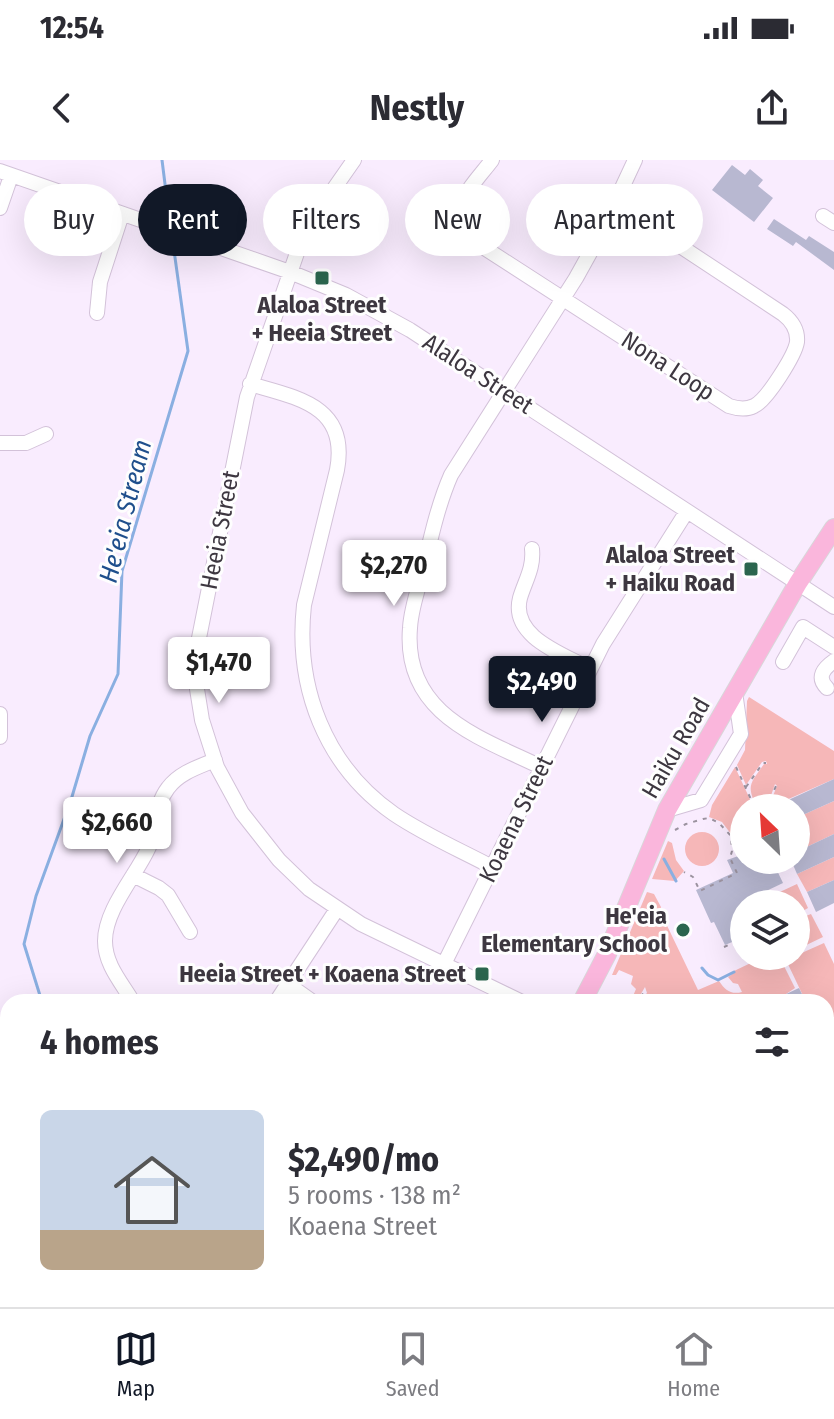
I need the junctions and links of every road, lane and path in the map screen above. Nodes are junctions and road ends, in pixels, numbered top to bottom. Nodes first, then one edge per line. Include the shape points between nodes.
1 (354, 160) edge
2 (492, 160) edge
3 (635, 160) edge
4 (6, 174) edge
5 (35, 184) edge
6 (624, 184) edge
7 (0, 208) edge
8 (122, 214) edge
9 (108, 256) edge
10 (588, 256) edge
11 (695, 256) edge
12 (290, 272) junction
13 (563, 299) junction
14 (97, 313) dead end
15 (250, 384) junction
16 (504, 391) junction
17 (46, 434) dead end
18 (0, 443) edge
19 (687, 511) junction
20 (834, 528) edge
21 (532, 549) dead end
22 (798, 583) junction
23 (834, 607) edge
24 (834, 647) edge
25 (834, 661) edge
26 (783, 662) dead end
27 (590, 669) junction
28 (827, 688) dead end
29 (735, 692) junction
30 (0, 714) edge
31 (0, 737) edge
32 (215, 760) junction
33 (734, 763) dead end
34 (766, 763) dead end
35 (541, 767) junction
36 (776, 786) dead end
37 (746, 788) junction
38 (749, 794) edge
39 (772, 794) edge
40 (667, 810) junction
41 (672, 830) dead end
42 (492, 867) junction
43 (684, 872) dead end
44 (133, 875) junction
45 (337, 909) junction
46 (190, 932) dead end
47 (730, 944) edge
48 (724, 947) dead end
49 (444, 964) junction
50 (289, 985) junction
51 (645, 990) dead end
52 (128, 994) edge
53 (282, 994) edge
54 (302, 994) edge
55 (506, 994) edge
56 (586, 994) edge
57 (643, 994) edge

1 - 12 street, Heeia Street via 317,213
2 - 13 street, Nona Loop via 462,201 463,229
3 - 6 street
4 - 5 street, Alaloa Street
4 - 7 street
8 - 12 street, Alaloa Street
9 - 14 street
10 - 13 street
11 - 13 street, Nona Loop via 788,318 797,333 797,344 768,394 748,408 729,406
12 - 15 street, Heeia Street
12 - 16 street, Alaloa Street via 389,317
13 - 16 street
15 - 32 street, Heeia Street via 198,643 199,704
15 - 42 street via 315,407 338,442 337,470 302,622 305,672 326,736 354,778 379,802
16 - 19 street, Alaloa Street
16 - 35 street via 446,487 409,644 418,680 448,719
17 - 18 street via 26,443
19 - 22 street, Alaloa Street
19 - 27 street, Koaena Street
20 - 22 main road, Haiku Road
21 - 27 street via 520,600 522,623 532,637
22 - 23 street, Alaloa Street
22 - 29 main road, Haiku Road
24 - 26 street via 803,627
25 - 28 street via 821,676
27 - 35 street, Koaena Street
29 - 40 main road, Haiku Road
29 - 40 street via 741,734 701,800
30 - 31 street
32 - 44 street via 180,776 167,789 151,843
32 - 45 street, Heeia Street via 237,805 265,844 293,875
33 - 37 path
34 - 37 path
35 - 42 street, Koaena Street
36 - 39 path
37 - 38 path
40 - 56 main road, Haiku Road
41 - 43 path via 709,818 731,836 730,858 737,873 700,891
42 - 49 street, Koaena Street
44 - 46 street via 168,895
44 - 52 street via 105,937 108,960
45 - 49 street, Heeia Street
45 - 50 street
47 - 48 path
49 - 55 street, Heeia Street
50 - 53 street
50 - 54 street
51 - 57 path

